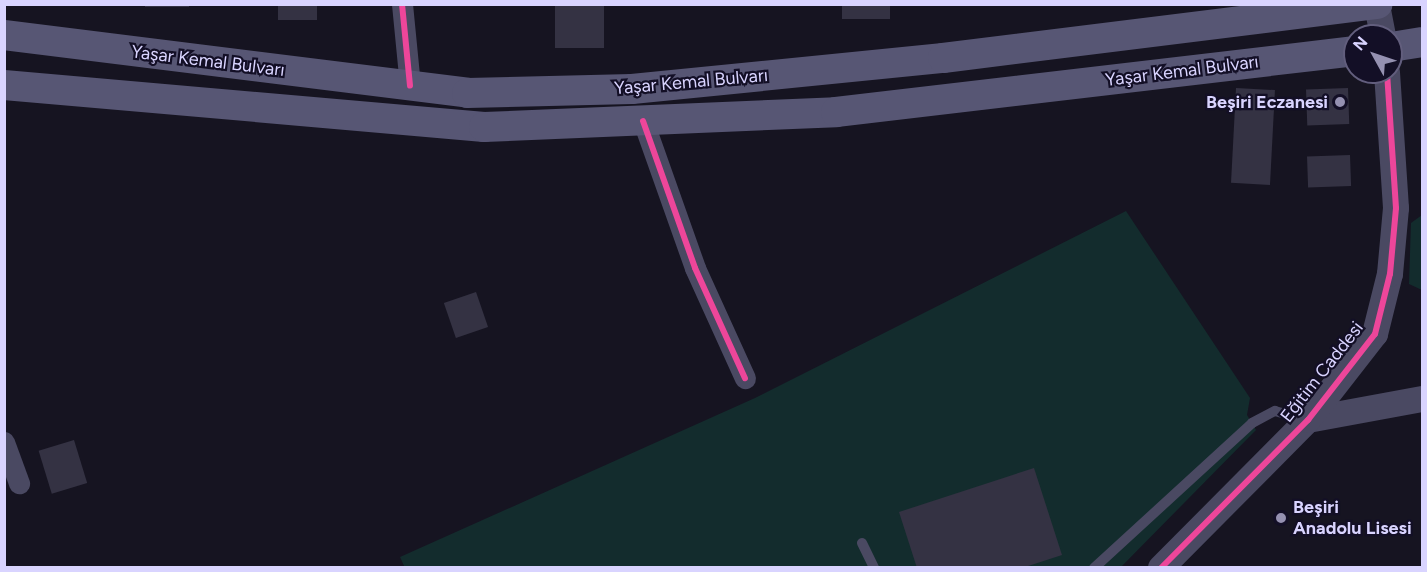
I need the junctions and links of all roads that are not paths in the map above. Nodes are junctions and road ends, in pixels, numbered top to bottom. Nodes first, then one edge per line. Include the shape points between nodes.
1 (402, 4) edge
2 (1377, 5) edge
3 (1381, 24) edge
4 (4, 35) edge
5 (1422, 42) edge
6 (1403, 45) edge
7 (1343, 52) edge
8 (1388, 84) edge
9 (4, 85) edge
10 (410, 86) junction
11 (643, 121) junction
12 (745, 378) dead end
13 (1422, 399) edge
14 (1308, 420) junction
15 (4, 442) edge
16 (19, 483) dead end
17 (862, 543) dead end
18 (873, 567) edge
19 (1094, 567) edge
20 (1161, 567) edge

1 - 10 street
2 - 3 street
2 - 10 main road, Yaşar Kemal Bulvarı via 632,89 467,93
4 - 10 main road, Yaşar Kemal Bulvarı
5 - 6 main road
7 - 11 main road, Yaşar Kemal Bulvarı via 836,112
8 - 14 street, Eğitim Caddesi via 1396,208 1390,274 1375,334
9 - 11 main road, Yaşar Kemal Bulvarı via 484,126
11 - 12 street via 695,268
13 - 14 street
14 - 19 lane via 1275,411 1252,423
14 - 20 street, Eğitim Caddesi
15 - 16 street
17 - 18 lane

